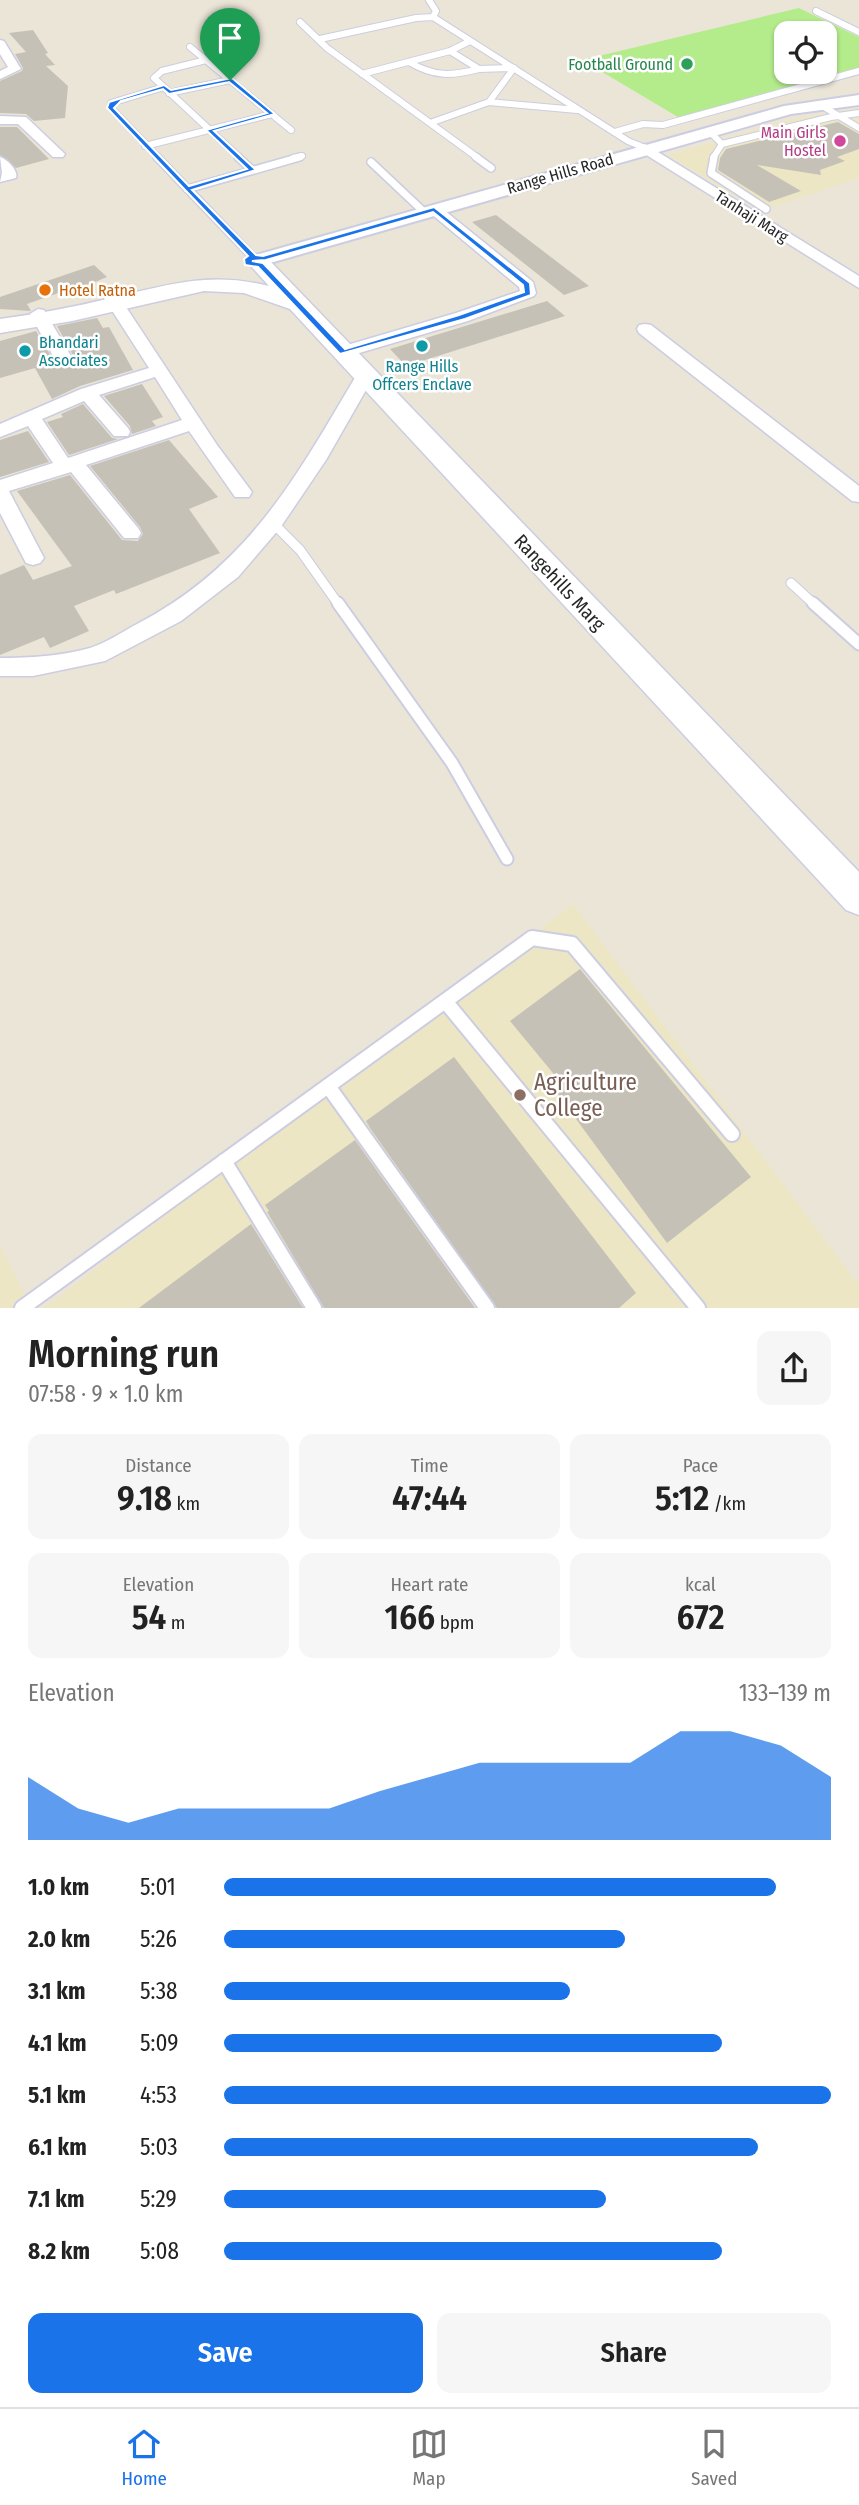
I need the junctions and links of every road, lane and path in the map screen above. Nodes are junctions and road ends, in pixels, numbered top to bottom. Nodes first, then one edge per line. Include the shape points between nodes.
1 (429, 0) edge
2 (817, 11) dead end
3 (433, 18) junction
4 (300, 22) dead end
5 (859, 33) edge
6 (320, 39) junction
7 (470, 41) junction
8 (0, 44) edge
9 (190, 47) dead end
10 (450, 51) junction
11 (206, 60) junction
12 (409, 62) junction
13 (514, 68) junction
14 (479, 69) junction
15 (859, 71) edge
16 (362, 74) junction
17 (0, 75) edge
18 (230, 80) junction
19 (167, 90) junction
20 (859, 100) edge
21 (489, 102) junction
22 (819, 104) junction
23 (580, 110) junction
24 (859, 113) edge
25 (272, 114) junction
26 (836, 116) junction
27 (0, 120) edge
28 (430, 123) junction
29 (859, 128) edge
30 (209, 130) junction
31 (291, 130) dead end
32 (709, 131) junction
33 (615, 132) junction
34 (722, 144) junction
35 (145, 146) junction
36 (645, 148) junction
37 (58, 154) dead end
38 (302, 156) dead end
39 (0, 161) edge
40 (372, 162) dead end
41 (491, 168) dead end
42 (252, 170) junction
43 (0, 178) edge
44 (187, 189) junction
45 (766, 209) dead end
46 (429, 211) junction
47 (255, 261) junction
48 (859, 283) edge
49 (178, 286) junction
50 (114, 301) junction
51 (300, 306) junction
52 (40, 317) junction
53 (0, 320) edge
54 (0, 327) edge
55 (645, 329) dead end
56 (343, 352) junction
57 (62, 356) dead end
58 (160, 370) junction
59 (365, 376) junction
60 (87, 393) junction
61 (32, 417) junction
62 (193, 423) junction
63 (0, 431) edge
64 (121, 432) dead end
65 (70, 466) junction
66 (0, 490) edge
67 (242, 492) dead end
68 (859, 496) edge
69 (273, 523) junction
70 (131, 533) dead end
71 (33, 558) dead end
72 (791, 583) dead end
73 (859, 644) edge
74 (0, 667) edge
75 (508, 859) dead end
76 (859, 898) edge
77 (445, 1001) junction
78 (328, 1086) junction
79 (732, 1134) dead end
80 (224, 1161) junction
81 (22, 1308) edge
82 (314, 1308) edge
83 (487, 1308) edge
84 (698, 1308) edge

1 - 3 lane via 436,12
2 - 5 lane
3 - 6 lane
3 - 7 lane
4 - 6 lane
6 - 16 lane
7 - 10 lane
7 - 13 lane
8 - 17 street via 15,69
9 - 11 lane
10 - 12 lane
10 - 14 lane
11 - 18 lane
11 - 19 lane via 158,72 154,78
12 - 14 lane via 435,76
12 - 16 lane
13 - 14 lane
13 - 21 lane
13 - 23 lane
15 - 33 lane via 663,125 643,124
16 - 28 lane
18 - 19 lane
18 - 25 lane
19 - 30 lane
19 - 35 lane via 119,99 110,106
20 - 22 street, Range Hills Road
21 - 23 lane
21 - 28 lane
22 - 26 lane
22 - 32 street, Range Hills Road
23 - 33 lane
24 - 26 lane
25 - 30 lane
25 - 31 lane
26 - 29 lane
26 - 34 lane
27 - 37 street via 21,120
28 - 41 lane
30 - 35 lane
30 - 42 lane
32 - 34 lane
32 - 36 street, Range Hills Road
33 - 36 lane
34 - 45 lane via 711,173
35 - 44 lane
36 - 46 street, Range Hills Road
36 - 48 street, Tanhaji Marg
38 - 42 lane
39 - 43 street via 11,175
40 - 46 lane
42 - 44 lane
44 - 47 lane
46 - 47 street, Range Hills Road
46 - 56 street via 527,285 528,293
47 - 49 main road, Range Hills Road
47 - 50 main road
47 - 51 main road, Rangehills Marg
49 - 50 main road
49 - 51 main road via 250,287
50 - 52 main road
50 - 58 street
51 - 56 main road, Rangehills Marg
52 - 53 main road
52 - 54 main road
52 - 57 street
55 - 68 street
56 - 59 main road, Rangehills Marg
58 - 60 street
58 - 62 street
59 - 69 street
59 - 76 main road, Rangehills Marg
60 - 61 street
60 - 64 street
61 - 63 street
61 - 65 street
62 - 65 street
62 - 67 street
65 - 66 street
65 - 70 street
66 - 71 street
69 - 74 street via 230,572 152,627 97,655 33,667
69 - 75 lane via 300,550 390,674 452,763
72 - 73 lane
77 - 78 lane
77 - 79 lane via 532,938 572,944
77 - 84 lane
78 - 80 lane
78 - 83 lane
80 - 81 lane
80 - 82 lane

